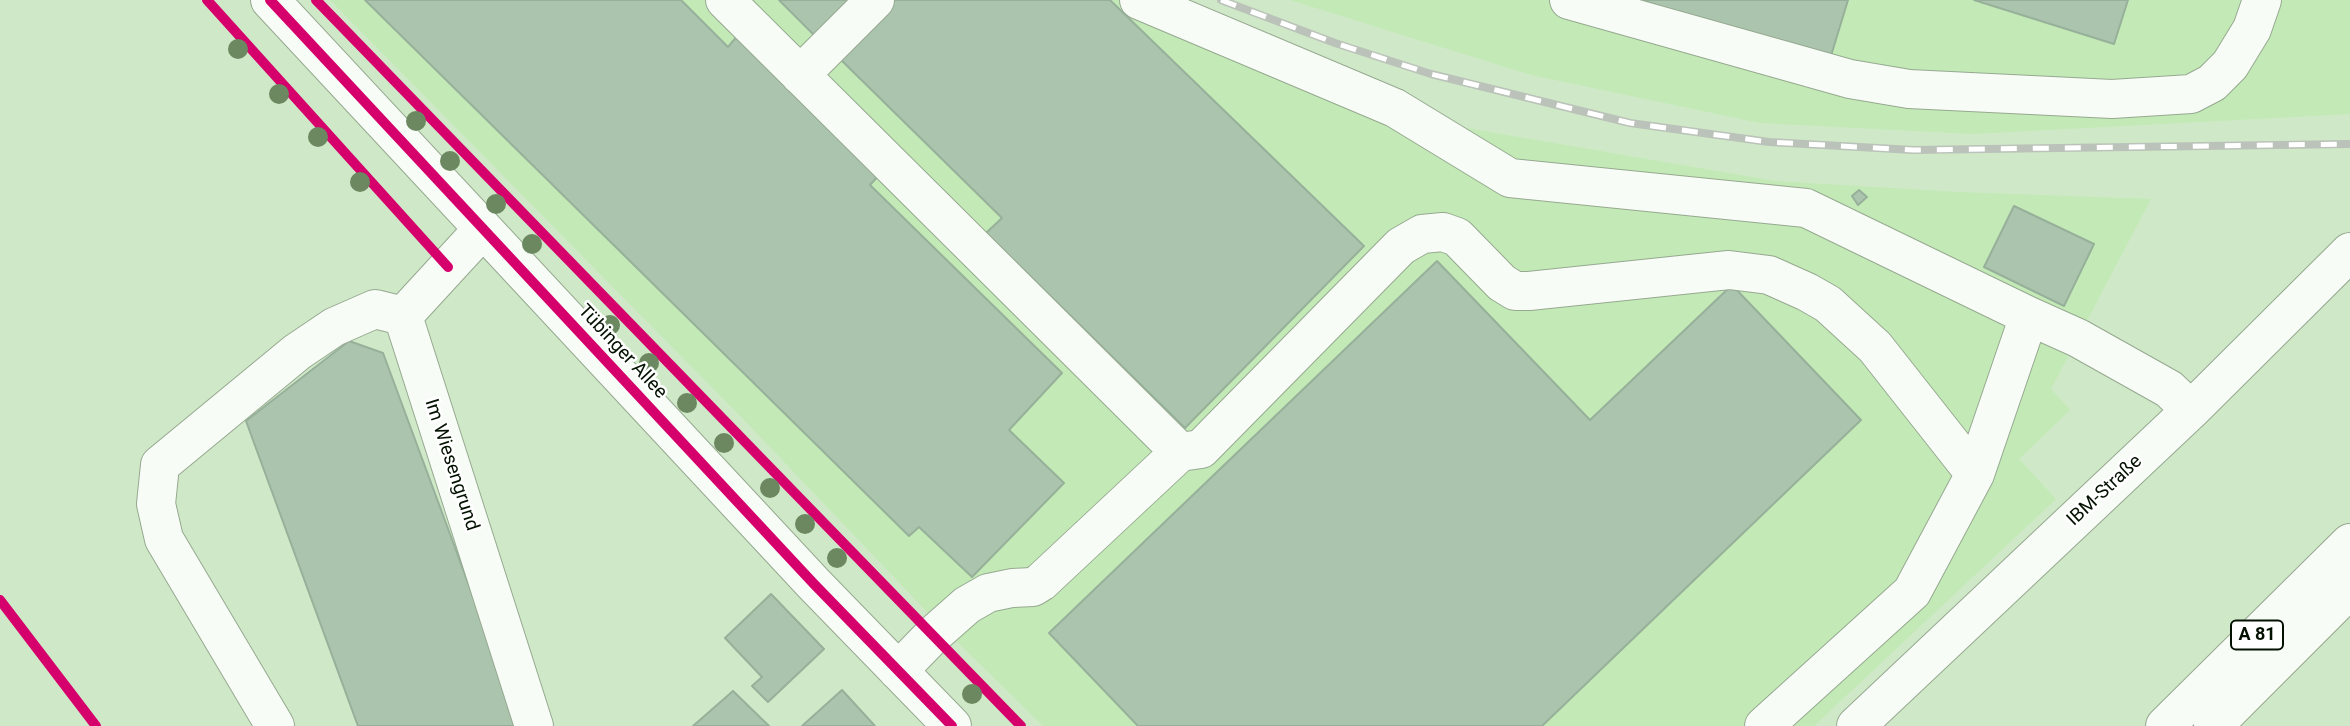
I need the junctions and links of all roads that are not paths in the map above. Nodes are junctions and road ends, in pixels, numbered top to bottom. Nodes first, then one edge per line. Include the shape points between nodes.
1 (270, 0) edge
2 (726, 0) edge
3 (875, 0) edge
4 (1139, 0) edge
5 (1569, 0) edge
6 (2262, 0) edge
7 (800, 75) junction
8 (483, 229) junction
9 (2350, 253) edge
10 (403, 316) junction
11 (2029, 316) junction
12 (2191, 410) junction
13 (1180, 452) junction
14 (1975, 474) junction
15 (2350, 544) edge
16 (2350, 590) edge
17 (898, 671) junction
18 (275, 726) edge
19 (534, 726) edge
20 (952, 726) edge
21 (1764, 726) edge
22 (1856, 726) edge
23 (2165, 726) edge
24 (2214, 726) edge

1 - 8 main road, Tübinger Allee
2 - 7 main road
3 - 7 main road
4 - 11 main road via 1395,108 1510,178 1806,208
5 - 6 main road via 1850,79 1909,89 2112,99 2191,94 2212,83 2230,65 2252,29
7 - 13 main road
8 - 10 main road
8 - 17 main road, Tübinger Allee
9 - 12 main road, IBM-Straße
10 - 18 main road via 375,309 334,327 296,352 160,466 156,504 164,539
10 - 19 main road, Im Wiesengrund
11 - 12 main road via 2169,389
11 - 14 main road
12 - 22 main road, IBM-Straße
13 - 14 main road via 1201,449 1401,246 1422,234 1443,232 1457,237 1515,291 1729,270 1769,275 1807,292 1828,304 1875,347
13 - 17 main road via 1041,582 988,593 967,605
14 - 21 main road via 1912,592
15 - 23 main road, A 81
16 - 24 main road, A 81
17 - 20 main road, Tübinger Allee

